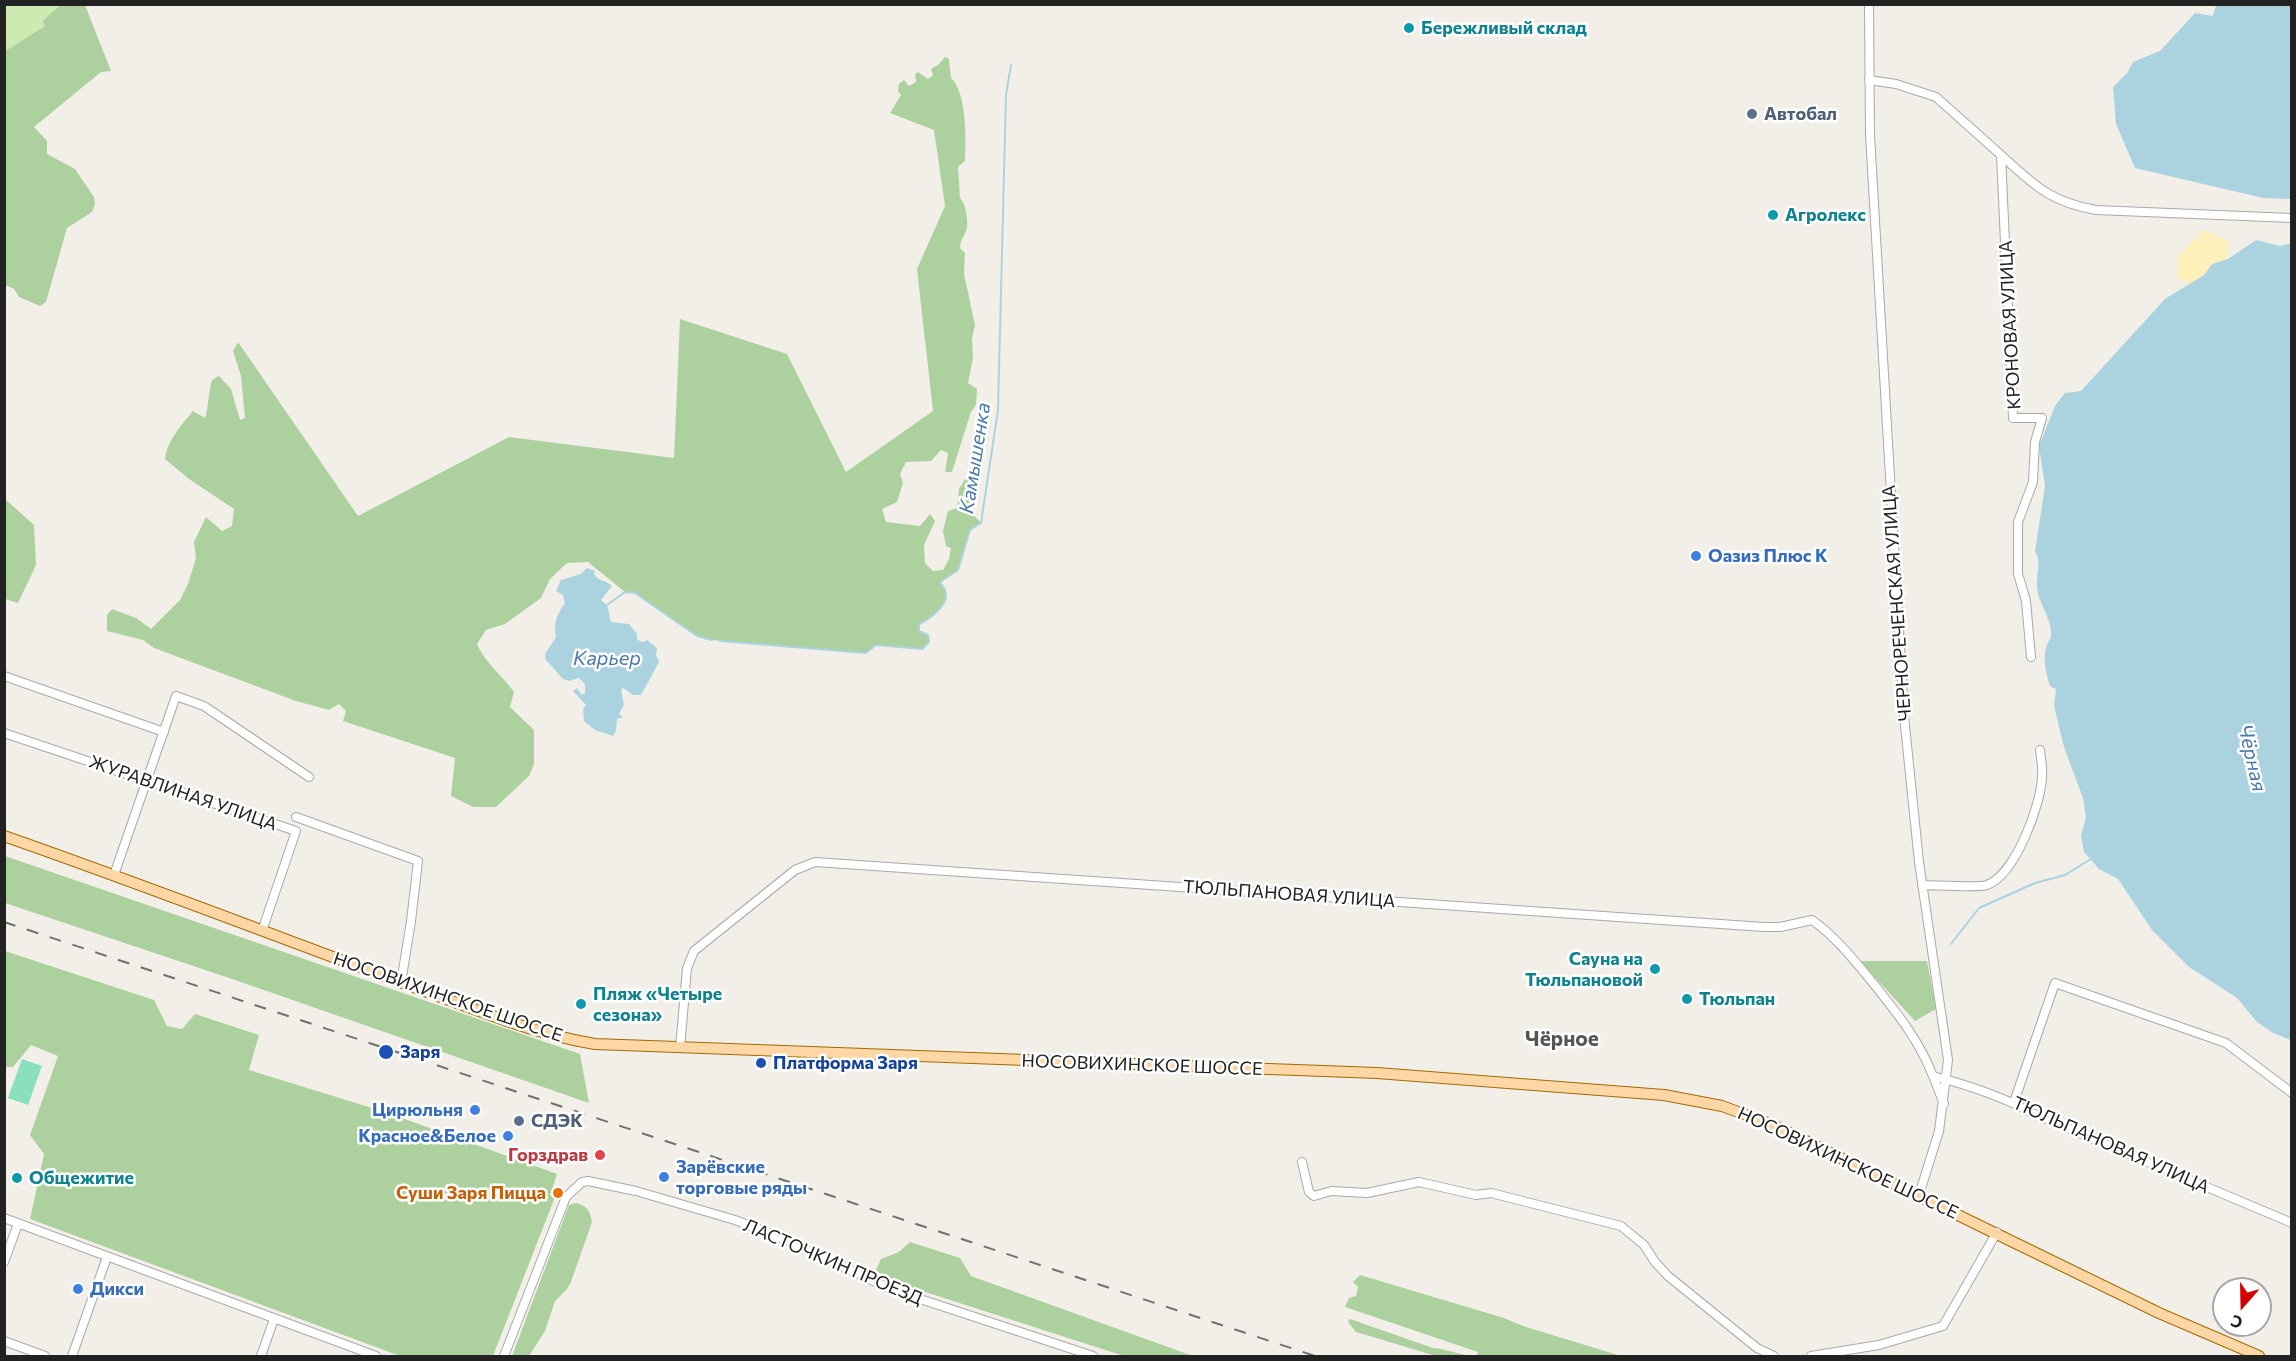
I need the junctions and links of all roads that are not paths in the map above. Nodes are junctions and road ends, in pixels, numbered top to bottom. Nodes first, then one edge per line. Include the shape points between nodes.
1 (1869, 4) edge
2 (1869, 80) junction
3 (2001, 155) junction
4 (2292, 218) edge
5 (2031, 657) dead end
6 (4, 676) edge
7 (164, 732) junction
8 (4, 733) edge
9 (2040, 750) dead end
10 (309, 777) dead end
11 (147, 781) junction
12 (296, 817) dead end
13 (4, 836) edge
14 (114, 875) junction
15 (1923, 885) junction
16 (262, 931) junction
17 (401, 983) junction
18 (680, 1048) junction
19 (1933, 1076) junction
20 (1947, 1080) junction
21 (2292, 1093) edge
22 (2014, 1102) junction
23 (1944, 1105) junction
24 (1302, 1162) dead end
25 (1919, 1195) junction
26 (4, 1218) edge
27 (2289, 1222) edge
28 (18, 1224) junction
29 (1997, 1232) junction
30 (107, 1257) junction
31 (4, 1262) edge
32 (274, 1319) junction
33 (4, 1341) edge
34 (45, 1356) edge
35 (72, 1356) edge
36 (261, 1356) edge
37 (376, 1356) edge
38 (504, 1356) edge
39 (1093, 1356) edge
40 (1774, 1356) edge
41 (1811, 1356) edge
42 (2259, 1356) edge

1 - 2 street, ЧЕРНОРЕЧЕНСКАЯ УЛИЦА
2 - 3 street via 1936,97
2 - 15 street, ЧЕРНОРЕЧЕНСКАЯ УЛИЦА via 1904,716
3 - 4 street via 2042,191 2080,207
3 - 5 street, КРОНОВАЯ УЛИЦА via 2013,418 2042,418 2035,442 2033,482 2019,522 2018,574 2026,600
6 - 7 street
7 - 10 street via 176,696 204,706
7 - 11 street
8 - 11 street, ЖУРАВЛИНАЯ УЛИЦА
9 - 15 street via 2039,800 2018,852 2001,874 1987,885
11 - 14 street
11 - 16 street, ЖУРАВЛИНАЯ УЛИЦА via 296,831
12 - 17 street via 418,861
13 - 14 main road, НОСОВИХИНСКОЕ ШОССЕ
14 - 16 main road, НОСОВИХИНСКОЕ ШОССЕ
15 - 20 street, ЧЕРНОРЕЧЕНСКАЯ УЛИЦА via 1947,1044
16 - 17 main road, НОСОВИХИНСКОЕ ШОССЕ
17 - 18 main road, НОСОВИХИНСКОЕ ШОССЕ via 546,1034 595,1044
18 - 19 street, ТЮЛЬПАНОВАЯ УЛИЦА via 687,968 694,951 795,870 815,862 1764,927 1812,920 1841,944 1903,1020
18 - 25 main road, НОСОВИХИНСКОЕ ШОССЕ via 1377,1074 1655,1094 1709,1103 1753,1117
19 - 20 street, ТЮЛЬПАНОВАЯ УЛИЦА
19 - 23 street, ТЮЛЬПАНОВАЯ УЛИЦА
20 - 22 street, ТЮЛЬПАНОВАЯ УЛИЦА
20 - 23 street, ЧЕРНОРЕЧЕНСКАЯ УЛИЦА
21 - 22 street via 2226,1043 2055,983
22 - 27 street, ТЮЛЬПАНОВАЯ УЛИЦА
23 - 25 street, ЧЕРНОРЕЧЕНСКАЯ УЛИЦА
24 - 40 street via 1309,1192 1314,1196 1331,1191 1367,1193 1419,1182 1476,1195 1491,1193 1621,1226 1644,1245 1668,1276 1757,1348
25 - 29 main road, НОСОВИХИНСКОЕ ШОССЕ
26 - 28 street
28 - 30 street
28 - 31 street
29 - 41 street via 1943,1326 1879,1345
29 - 42 main road, НОСОВИХИНСКОЕ ШОССЕ via 2159,1313
30 - 32 street
30 - 35 street
32 - 36 street
32 - 37 street
33 - 34 street
38 - 39 street, ЛАСТОЧКИН ПРОЕЗД via 564,1201 582,1182 601,1182 735,1220 887,1288

